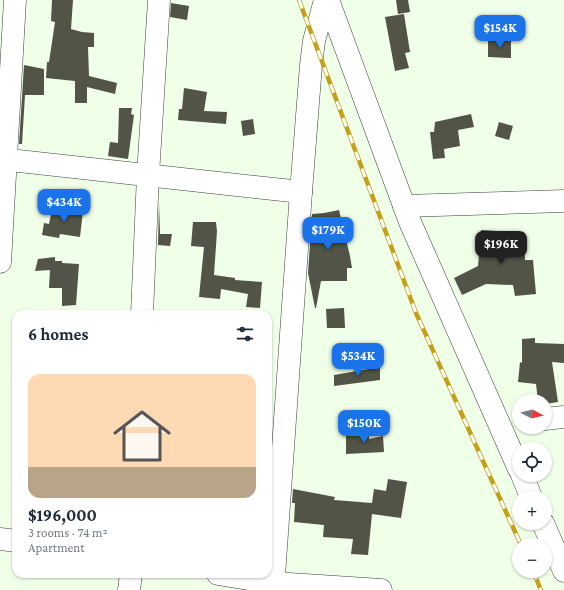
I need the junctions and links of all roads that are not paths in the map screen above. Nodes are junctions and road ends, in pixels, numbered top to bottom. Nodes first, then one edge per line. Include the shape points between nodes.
1 (15, 0) edge
2 (159, 0) edge
3 (327, 0) edge
4 (3, 160) edge
5 (148, 176) junction
6 (301, 192) junction
7 (564, 201) edge
8 (404, 206) junction
9 (0, 262) edge
10 (142, 310) edge
11 (564, 417) edge
12 (552, 418) edge
13 (510, 424) edge
14 (514, 442) edge
15 (546, 530) edge
16 (0, 538) edge
17 (12, 540) edge
18 (564, 571) edge
19 (131, 578) edge
20 (236, 578) edge
21 (273, 586) edge
22 (130, 590) edge
23 (381, 590) edge

1 - 4 street
2 - 5 street
3 - 6 street via 314,41
3 - 8 street
4 - 5 street
4 - 9 street
5 - 6 street
5 - 10 street
6 - 21 street
7 - 8 street
8 - 13 street
11 - 12 street
13 - 14 street
15 - 18 street
16 - 17 street
19 - 22 street
20 - 21 street
21 - 23 street

